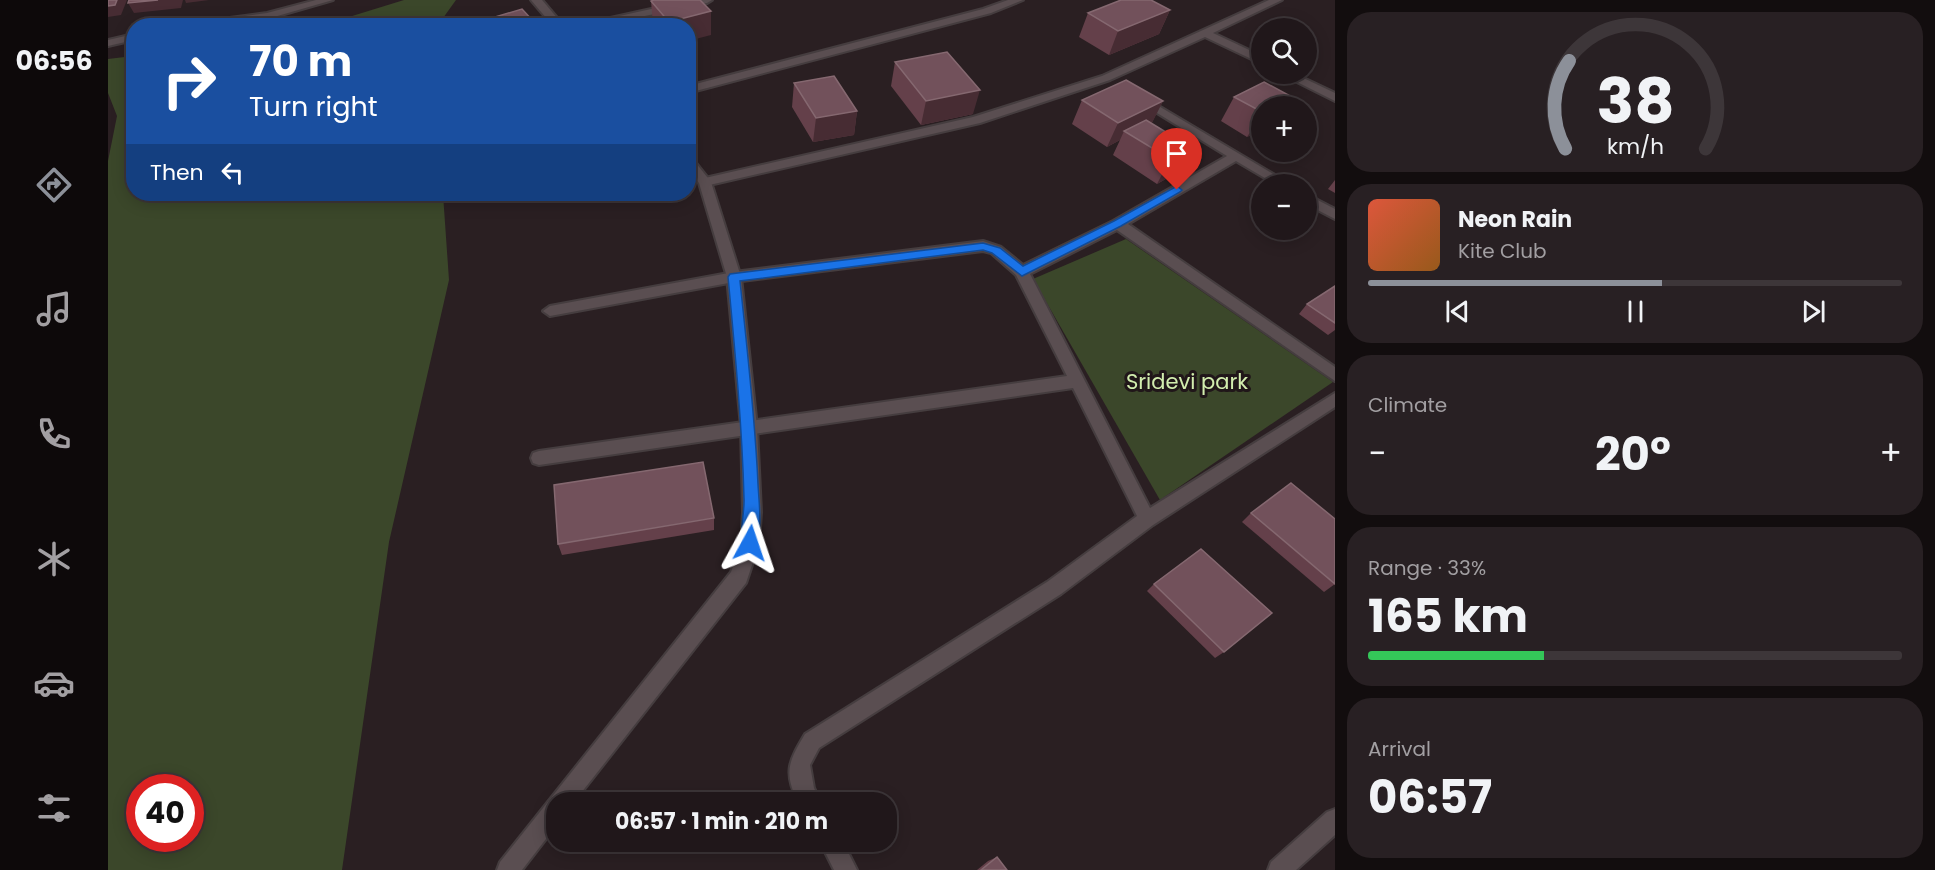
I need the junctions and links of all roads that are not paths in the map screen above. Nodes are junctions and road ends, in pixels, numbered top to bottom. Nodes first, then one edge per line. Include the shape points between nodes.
1 (328, 0) edge
2 (536, 0) edge
3 (707, 0) edge
4 (1018, 0) edge
5 (1277, 0) edge
6 (252, 18) edge
7 (552, 18) edge
8 (618, 18) edge
9 (1205, 33) junction
10 (126, 39) edge
11 (108, 43) edge
12 (1251, 56) edge
13 (1116, 84) junction
14 (1307, 84) edge
15 (696, 88) edge
16 (1335, 98) edge
17 (1236, 156) junction
18 (696, 171) edge
19 (1267, 174) edge
20 (705, 182) junction
21 (1317, 204) edge
22 (1335, 215) edge
23 (1118, 224) junction
24 (1022, 272) junction
25 (734, 277) junction
26 (550, 311) dead end
27 (1335, 375) edge
28 (1077, 381) junction
29 (1335, 399) edge
30 (749, 428) junction
31 (539, 458) dead end
32 (1147, 519) junction
33 (569, 792) edge
34 (805, 792) edge
35 (1335, 820) edge
36 (546, 821) edge
37 (836, 852) edge
38 (508, 870) edge
39 (846, 870) edge
40 (1279, 870) edge

1 - 6 street
2 - 7 street
3 - 8 street
4 - 15 street
5 - 9 street
9 - 12 street
9 - 13 street
10 - 11 street
13 - 17 street
13 - 20 street
14 - 16 street
17 - 19 street
17 - 23 street
18 - 20 street
20 - 25 street
21 - 22 street
23 - 24 street
23 - 27 street
24 - 25 street via 996,250 983,246
24 - 28 street
25 - 26 street
25 - 30 street
28 - 30 street
28 - 32 street
29 - 32 street
30 - 31 street
30 - 33 street via 750,543 739,577
32 - 34 street via 1054,588 812,741 799,764
35 - 40 street
36 - 38 street
37 - 39 street

